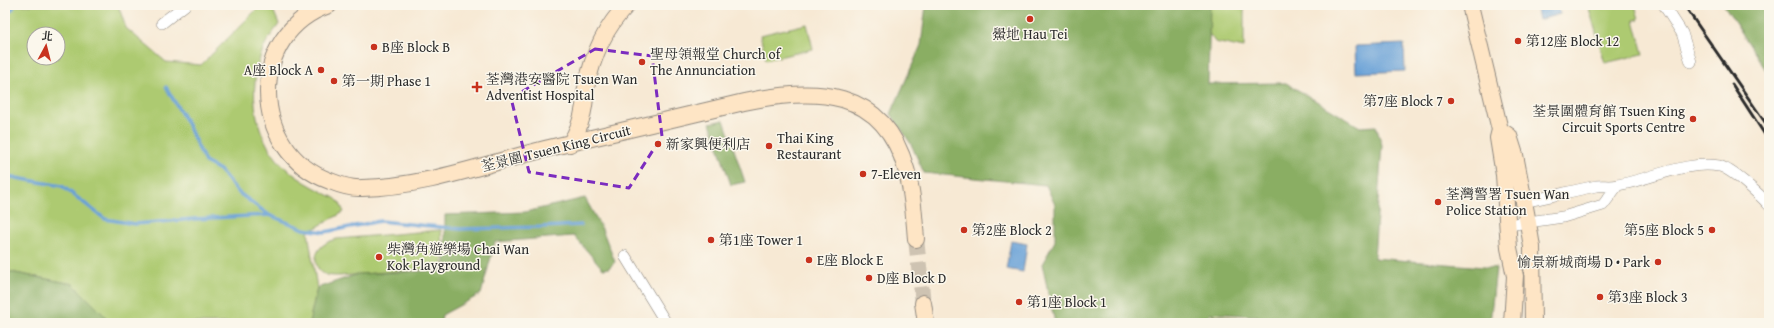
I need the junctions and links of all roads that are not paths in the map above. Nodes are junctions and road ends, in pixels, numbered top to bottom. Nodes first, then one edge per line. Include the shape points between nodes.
1 (185, 5) edge
2 (328, 5) edge
3 (627, 5) edge
4 (1470, 5) edge
5 (1664, 5) edge
6 (162, 23) dead end
7 (1691, 62) dead end
8 (584, 107) junction
9 (1500, 130) junction
10 (604, 135) junction
11 (570, 144) junction
12 (1617, 186) junction
13 (1524, 202) junction
14 (1769, 205) edge
15 (1518, 224) junction
16 (916, 239) tunnel mouth
17 (625, 256) dead end
18 (923, 304) tunnel mouth
19 (666, 323) edge
20 (926, 323) edge
21 (1512, 323) edge
22 (1533, 323) edge

1 - 6 street
2 - 11 street, 荃景圍 Tsuen King Circuit via 305,16 292,26 276,51 269,78 270,114 278,138 288,152 311,173 342,186 359,189 389,187 423,181
3 - 8 street via 596,52
4 - 9 street
5 - 7 street via 1682,33
8 - 10 street via 591,122
8 - 11 street via 576,134
9 - 13 street via 1509,136
9 - 15 street via 1498,138 1504,175
10 - 11 street, 荃景圍 Tsuen King Circuit
10 - 16 street, 荃景圍 Tsuen King Circuit via 777,96 814,94 838,97 867,111 890,134 902,157 910,184
12 - 13 street via 1598,186
12 - 14 street via 1688,167 1721,166 1749,186
12 - 15 street via 1603,205 1570,215
13 - 15 street
15 - 21 street via 1509,248 1515,276
15 - 22 street via 1532,247
17 - 19 street
18 - 20 street

